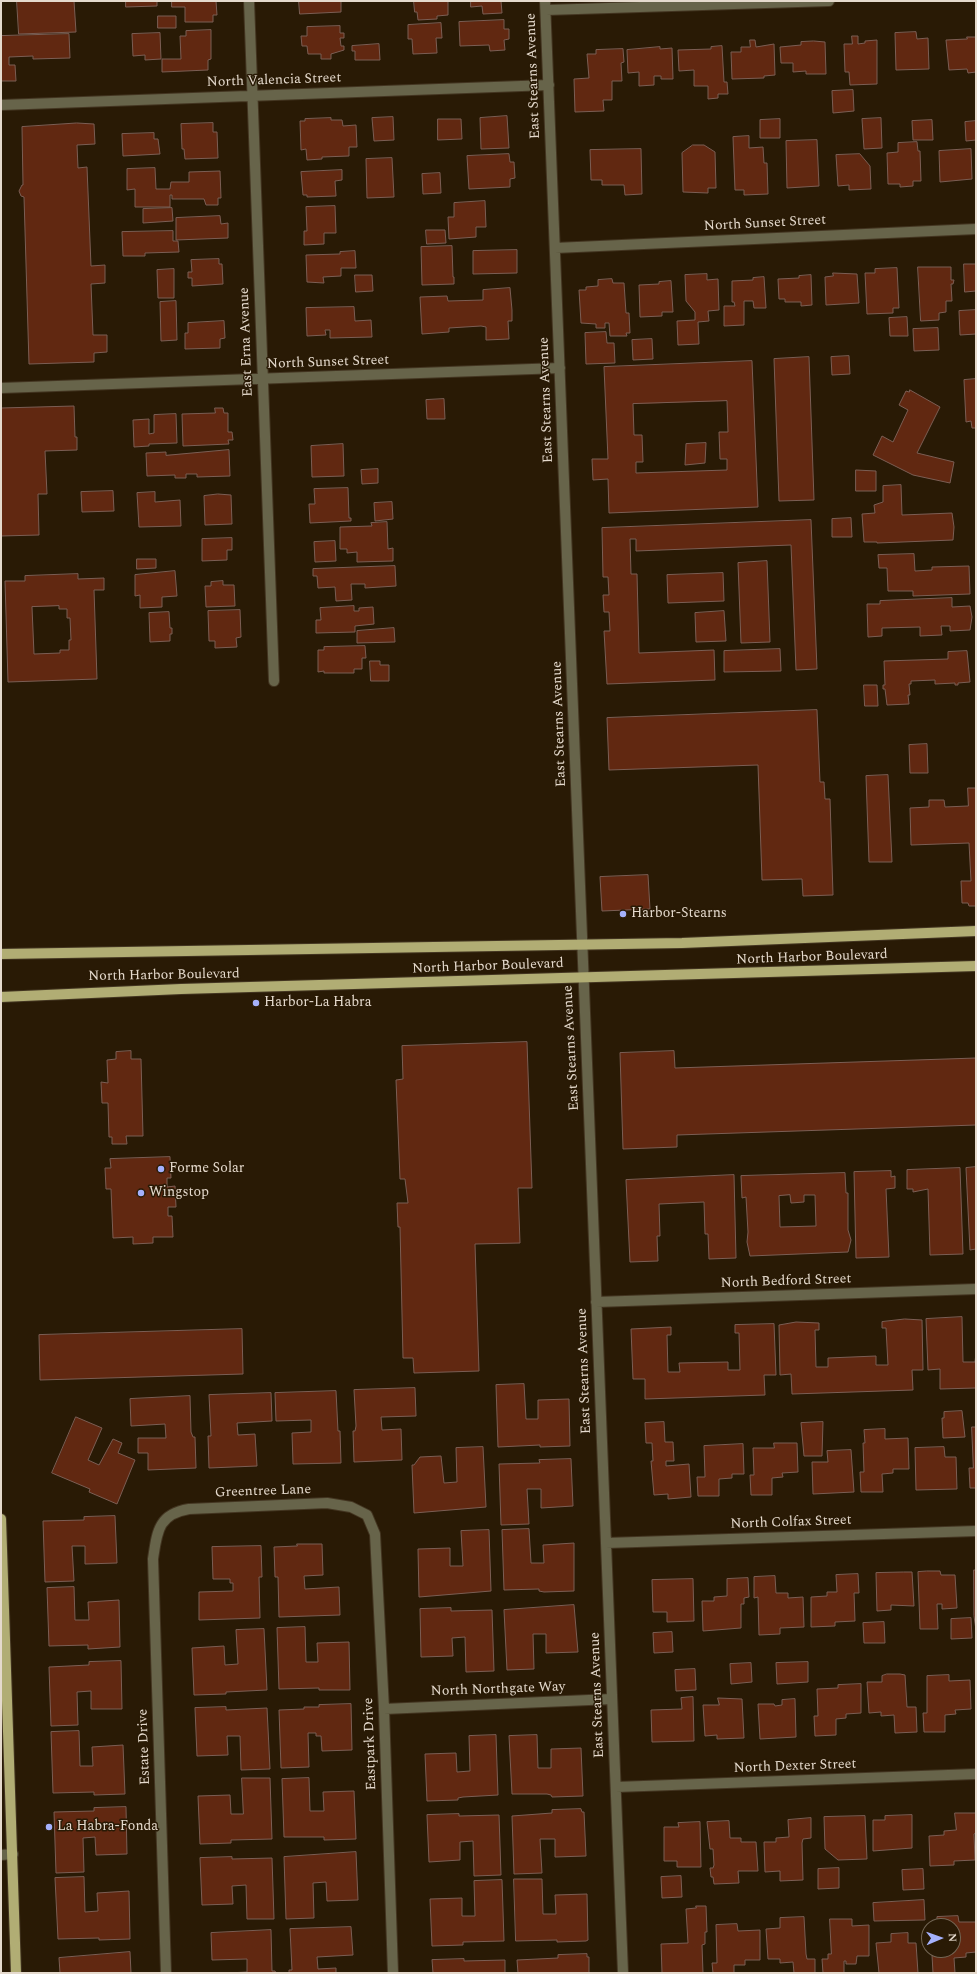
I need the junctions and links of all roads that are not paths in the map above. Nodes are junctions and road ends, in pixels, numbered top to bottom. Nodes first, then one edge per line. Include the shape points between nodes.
1 (249, 1) edge
2 (829, 1) edge
3 (546, 6) edge
4 (549, 85) junction
5 (252, 96) junction
6 (1, 105) edge
7 (976, 229) edge
8 (555, 248) junction
9 (560, 368) junction
10 (263, 379) junction
11 (1, 388) edge
12 (274, 681) dead end
13 (976, 931) edge
14 (582, 945) junction
15 (1, 954) edge
16 (976, 966) edge
17 (583, 978) junction
18 (1, 997) edge
19 (976, 1289) edge
20 (596, 1302) junction
21 (367, 1515) joint
22 (1, 1519) edge
23 (162, 1521) joint
24 (976, 1531) edge
25 (606, 1544) junction
26 (3, 1641) edge
27 (612, 1699) junction
28 (384, 1709) junction
29 (976, 1774) edge
30 (616, 1787) junction
31 (13, 1854) junction
32 (1, 1855) edge
33 (16, 1973) edge
34 (166, 1973) edge
35 (393, 1973) edge
36 (623, 1973) edge

1 - 5 street, East Erna Avenue
2 - 3 street
3 - 4 street, East Stearns Avenue
4 - 5 street, North Valencia Street
4 - 8 street, East Stearns Avenue
5 - 6 street, North Valencia Street
5 - 10 street, East Erna Avenue
7 - 8 street, North Sunset Street
8 - 9 street, East Stearns Avenue
9 - 10 street, North Sunset Street
9 - 14 street, East Stearns Avenue
10 - 11 street, North Sunset Street
10 - 12 street, East Erna Avenue
13 - 14 main road, North Harbor Boulevard
14 - 15 main road, North Harbor Boulevard
14 - 17 street, East Stearns Avenue
16 - 17 main road, North Harbor Boulevard
17 - 18 main road, North Harbor Boulevard via 173,989
17 - 20 street, East Stearns Avenue
19 - 20 street, North Bedford Street
20 - 25 street, East Stearns Avenue
21 - 23 street, Greentree Lane via 350,1507 327,1503 189,1509 176,1511
21 - 28 street, Eastpark Drive via 375,1534
22 - 26 main road
23 - 34 street, Estate Drive via 153,1559
24 - 25 street, North Colfax Street
25 - 27 street, East Stearns Avenue
26 - 31 main road
27 - 28 street, North Northgate Way
27 - 30 street, East Stearns Avenue
28 - 35 street, Eastpark Drive
29 - 30 street, North Dexter Street
30 - 36 street, East Stearns Avenue
31 - 32 street
31 - 33 main road

